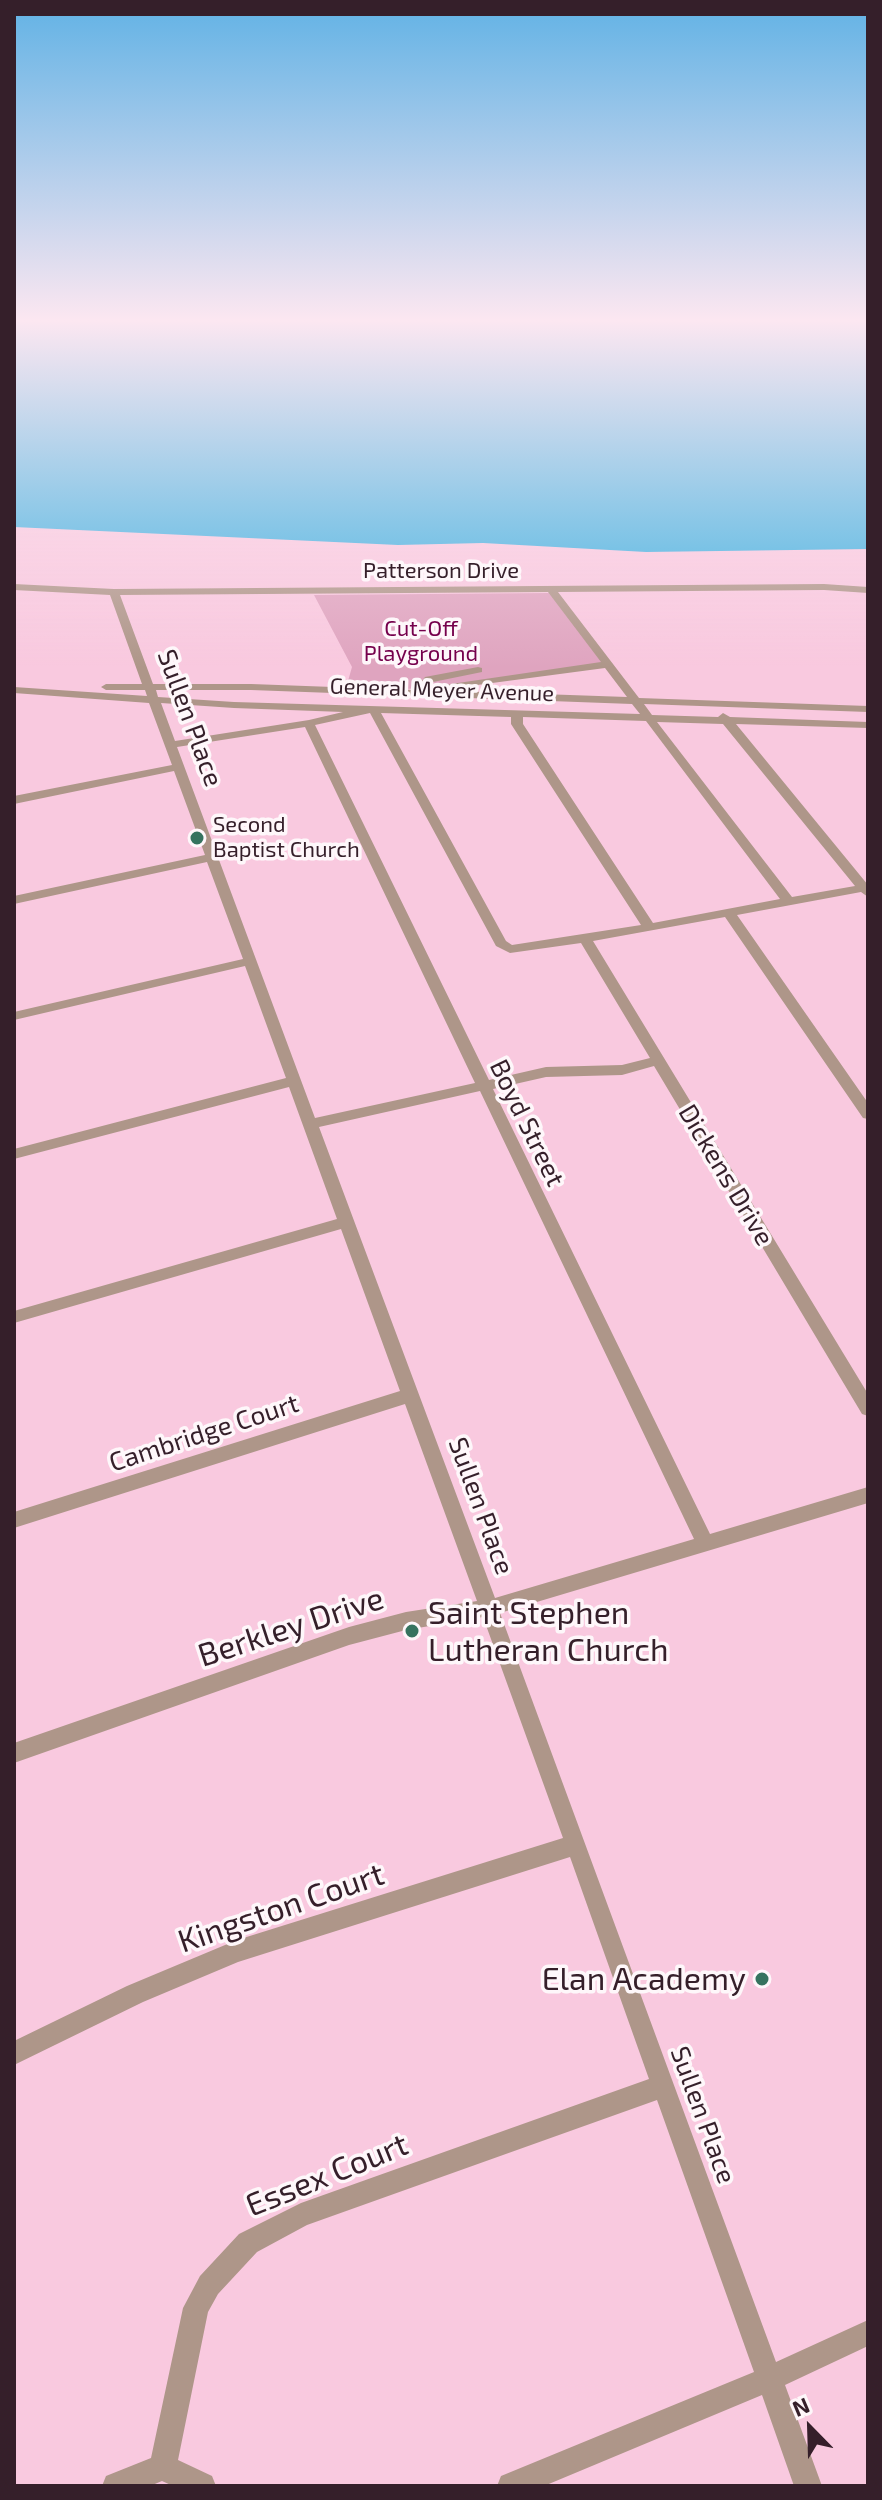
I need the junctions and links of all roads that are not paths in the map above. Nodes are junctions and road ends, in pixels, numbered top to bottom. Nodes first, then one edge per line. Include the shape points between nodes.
1 (14, 587) edge
2 (868, 590) edge
3 (552, 591) junction
4 (114, 592) junction
5 (608, 664) junction
6 (478, 670) dead end
7 (490, 682) junction
8 (14, 688) edge
9 (332, 691) junction
10 (418, 693) junction
11 (152, 694) junction
12 (490, 696) junction
13 (636, 701) junction
14 (712, 703) junction
15 (325, 706) junction
16 (373, 708) junction
17 (862, 708) edge
18 (487, 712) junction
19 (517, 714) junction
20 (647, 717) junction
21 (727, 721) junction
22 (309, 723) junction
23 (862, 725) edge
24 (868, 737) edge
25 (170, 745) junction
26 (179, 767) junction
27 (14, 800) edge
28 (211, 857) junction
29 (866, 890) edge
30 (14, 900) edge
31 (789, 902) junction
32 (729, 913) junction
33 (650, 928) junction
34 (585, 939) junction
35 (251, 961) junction
36 (14, 1016) edge
37 (657, 1061) junction
38 (295, 1081) junction
39 (482, 1086) junction
40 (868, 1114) edge
41 (310, 1124) junction
42 (14, 1154) edge
43 (346, 1222) junction
44 (14, 1317) edge
45 (410, 1395) junction
46 (868, 1409) edge
47 (868, 1495) edge
48 (14, 1520) edge
49 (705, 1543) junction
50 (488, 1608) junction
51 (14, 1753) edge
52 (576, 1844) junction
53 (14, 2053) edge
54 (662, 2086) junction
55 (868, 2333) edge
56 (770, 2378) junction
57 (163, 2467) junction
58 (116, 2486) edge
59 (202, 2486) edge
60 (511, 2486) edge
61 (808, 2486) edge

1 - 4 street, Patterson Drive
2 - 3 street, Patterson Drive
3 - 4 street, Patterson Drive
3 - 5 street
4 - 11 street, Sullen Place
5 - 7 street
5 - 13 street
6 - 10 street via 429,679
7 - 10 street
7 - 12 street
8 - 11 street, General Meyer Avenue
9 - 10 street, General Meyer Avenue
9 - 11 street, General Meyer Avenue
9 - 15 street
10 - 12 street, General Meyer Avenue
11 - 15 street, General Meyer Avenue
11 - 25 street, Sullen Place
12 - 13 street, General Meyer Avenue
12 - 18 street
13 - 14 street, General Meyer Avenue
13 - 20 street
14 - 17 street, General Meyer Avenue
14 - 21 street
15 - 16 street, General Meyer Avenue
16 - 18 street, General Meyer Avenue
16 - 22 street
16 - 34 street via 506,947
17 - 23 street
18 - 19 street, General Meyer Avenue
19 - 20 street, General Meyer Avenue
19 - 33 street via 517,724
20 - 21 street, General Meyer Avenue
20 - 31 street
21 - 23 street, General Meyer Avenue
21 - 29 street
22 - 25 street
22 - 39 street, Boyd Street
23 - 24 street
25 - 26 street, Sullen Place
26 - 27 street
26 - 28 street, Sullen Place
28 - 30 street
28 - 35 street, Sullen Place
29 - 31 street
31 - 32 street
32 - 33 street
32 - 40 street
33 - 34 street
34 - 37 street, Dickens Drive
35 - 36 street
35 - 38 street, Sullen Place
37 - 39 street via 622,1070 546,1072
37 - 46 street, Dickens Drive
38 - 41 street, Sullen Place
38 - 42 street
39 - 41 street
39 - 49 street, Boyd Street
41 - 43 street, Sullen Place
43 - 44 street
43 - 45 street, Sullen Place
45 - 48 street, Cambridge Court
45 - 50 street, Sullen Place
47 - 49 street, Berkley Drive
49 - 50 street, Berkley Drive
50 - 51 street, Berkley Drive via 349,1636
50 - 52 street, Sullen Place
52 - 53 street, Kingston Court via 237,1951
52 - 54 street, Sullen Place
54 - 56 street, Sullen Place
54 - 57 street, Essex Court via 301,2215 248,2243 209,2285 196,2308
55 - 56 street
56 - 60 street
56 - 61 street, Sullen Place
57 - 58 street
57 - 59 street

